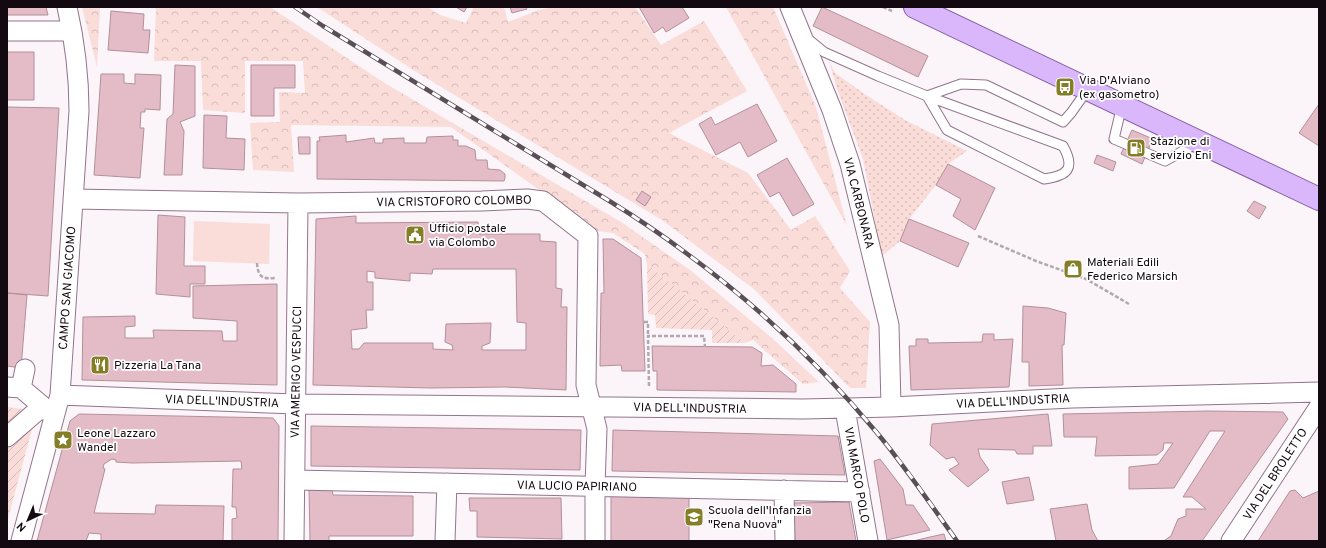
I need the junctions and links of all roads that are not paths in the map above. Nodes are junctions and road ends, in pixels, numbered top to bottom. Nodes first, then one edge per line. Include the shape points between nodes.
1 (66, 7) edge
2 (790, 7) edge
3 (915, 7) edge
4 (7, 31) edge
5 (72, 31) junction
6 (800, 33) junction
7 (1088, 89) junction
8 (927, 96) junction
9 (1122, 105) junction
10 (1198, 142) junction
11 (73, 199) junction
12 (1319, 199) edge
13 (298, 203) junction
14 (25, 369) dead end
15 (14, 387) edge
16 (1319, 392) edge
17 (60, 395) junction
18 (296, 404) junction
19 (591, 407) junction
20 (891, 408) junction
21 (845, 409) junction
22 (1317, 417) edge
23 (7, 437) edge
24 (295, 480) junction
25 (446, 483) junction
26 (595, 486) junction
27 (784, 490) junction
28 (860, 492) junction
29 (21, 541) edge
30 (294, 541) edge
31 (445, 541) edge
32 (595, 541) edge
33 (785, 541) edge
34 (868, 541) edge
35 (1231, 541) edge

1 - 5 street, CAMPO SAN GIACOMO
2 - 6 street, VIA CARBONARA
3 - 7 main road
4 - 5 street
5 - 11 street, CAMPO SAN GIACOMO via 79,85
6 - 8 lane via 824,52
6 - 20 street, VIA CARBONARA via 832,110 850,164 868,237 889,325
7 - 8 lane via 1063,122 986,85 961,84
7 - 9 main road
8 - 8 lane via 1063,146 1069,156 1066,172 1058,177 1044,179 947,130
9 - 10 main road
9 - 10 lane via 1114,139 1165,160
10 - 12 main road
11 - 13 street, VIA CRISTOFORO COLOMBO
11 - 17 street, CAMPO SAN GIACOMO
13 - 18 street, VIA AMERIGO VESPUCCI
13 - 19 street, VIA CRISTOFORO COLOMBO via 527,199 543,201 588,236 586,385
14 - 15 street
15 - 23 street via 46,409 37,411
16 - 20 street, VIA DELL'INDUSTRIA via 1072,398
17 - 18 street, VIA DELL'INDUSTRIA
17 - 29 street, CAMPO SAN GIACOMO
18 - 19 street, VIA DELL'INDUSTRIA
18 - 24 street, VIA AMERIGO VESPUCCI
19 - 21 street, VIA DELL'INDUSTRIA
19 - 26 street, VIA CRISTOFORO COLOMBO via 597,429
20 - 21 street, VIA DELL'INDUSTRIA
21 - 28 street, VIA MARCO POLO
22 - 35 street, VIA DEL BROLETTO
24 - 25 street, VIA LUCIO PAPIRIANO
24 - 30 street, VIA AMERIGO VESPUCCI
25 - 26 street, VIA LUCIO PAPIRIANO
25 - 31 street
26 - 27 street, VIA LUCIO PAPIRIANO
26 - 32 street, VIA CRISTOFORO COLOMBO
27 - 28 street, VIA LUCIO PAPIRIANO
27 - 33 street
28 - 34 street, VIA MARCO POLO

